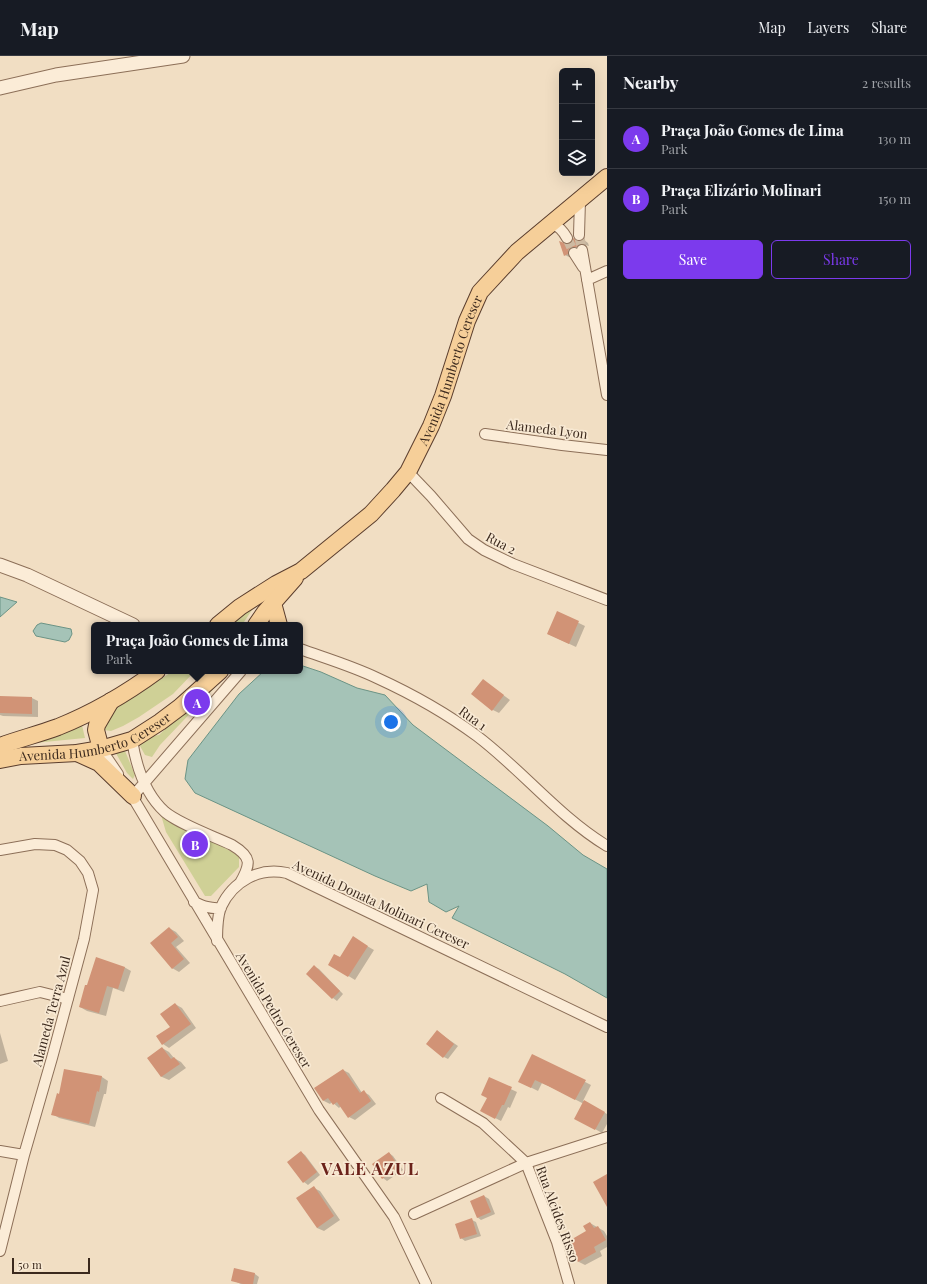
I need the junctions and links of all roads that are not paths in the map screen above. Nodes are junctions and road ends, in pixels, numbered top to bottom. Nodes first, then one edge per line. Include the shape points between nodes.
1 (183, 56) edge
2 (0, 88) edge
3 (607, 177) edge
4 (580, 200) junction
5 (550, 224) junction
6 (580, 235) tunnel mouth
7 (567, 238) tunnel mouth
8 (578, 252) tunnel mouth
9 (607, 271) edge
10 (586, 275) junction
11 (607, 395) edge
12 (485, 434) dead end
13 (607, 450) edge
14 (408, 472) junction
15 (0, 565) edge
16 (301, 571) junction
17 (607, 600) edge
18 (273, 603) junction
19 (127, 622) edge
20 (222, 622) edge
21 (258, 622) edge
22 (278, 622) edge
23 (303, 650) edge
24 (152, 674) edge
25 (215, 674) edge
26 (238, 674) edge
27 (112, 700) junction
28 (132, 740) junction
29 (0, 746) edge
30 (101, 749) junction
31 (77, 753) junction
32 (0, 760) edge
33 (144, 782) junction
34 (133, 796) junction
35 (607, 846) edge
36 (0, 850) edge
37 (240, 883) junction
38 (194, 902) junction
39 (221, 908) junction
40 (217, 941) junction
41 (68, 999) junction
42 (0, 1001) edge
43 (607, 1027) edge
44 (441, 1098) dead end
45 (607, 1137) edge
46 (0, 1151) edge
47 (24, 1155) junction
48 (526, 1163) junction
49 (414, 1214) dead end
50 (0, 1251) edge
51 (426, 1284) edge
52 (568, 1284) edge

1 - 2 street via 56,75
3 - 4 main road, Avenida Humberto Cereser
4 - 5 main road, Avenida Humberto Cereser
4 - 6 street
5 - 7 street via 556,225
5 - 14 main road, Avenida Humberto Cereser via 518,252 480,292 431,426
8 - 10 street
9 - 10 street
10 - 11 street
12 - 13 street, Alameda Lyon
14 - 16 main road, Avenida Humberto Cereser via 371,514
14 - 17 street, Rua 2 via 468,539 484,550 513,564
15 - 19 street
16 - 18 main road, Avenida Humberto Cereser
16 - 20 main road, Avenida Humberto Cereser via 240,607
18 - 21 main road, Avenida Humberto Cereser
18 - 22 main road
23 - 35 street, Rua 1 via 376,677 443,712 478,736 569,819
24 - 27 main road, Avenida Humberto Cereser
25 - 28 main road, Avenida Humberto Cereser via 180,707
26 - 33 street
27 - 29 main road, Avenida Humberto Cereser via 58,727
27 - 30 main road via 97,725
28 - 30 main road, Avenida Humberto Cereser
28 - 33 street via 134,755
30 - 31 main road, Avenida Humberto Cereser
30 - 34 street, Avenida Pedro Cereser
31 - 32 main road, Avenida Humberto Cereser via 21,756
31 - 34 main road via 99,763
33 - 34 street
33 - 37 street via 152,797 175,819 232,845 246,855 248,867
34 - 38 street, Avenida Pedro Cereser
36 - 41 street, Alameda Terra Azul via 35,844 55,845 80,861 88,873 93,890 91,904
37 - 39 street
37 - 43 street, Avenida Donata Molinari Cereser via 258,873 268,871 297,876
38 - 39 street via 205,907
38 - 40 street, Avenida Pedro Cereser
39 - 40 street
40 - 51 street, Avenida Pedro Cereser via 319,1110 394,1217
41 - 42 street via 40,992
41 - 47 street, Alameda Terra Azul
44 - 48 street, Rua Alcides Risso via 483,1123
45 - 48 street
46 - 47 street
47 - 50 street, Alameda Terra Azul
48 - 49 street
48 - 52 street, Rua Alcides Risso via 557,1242

